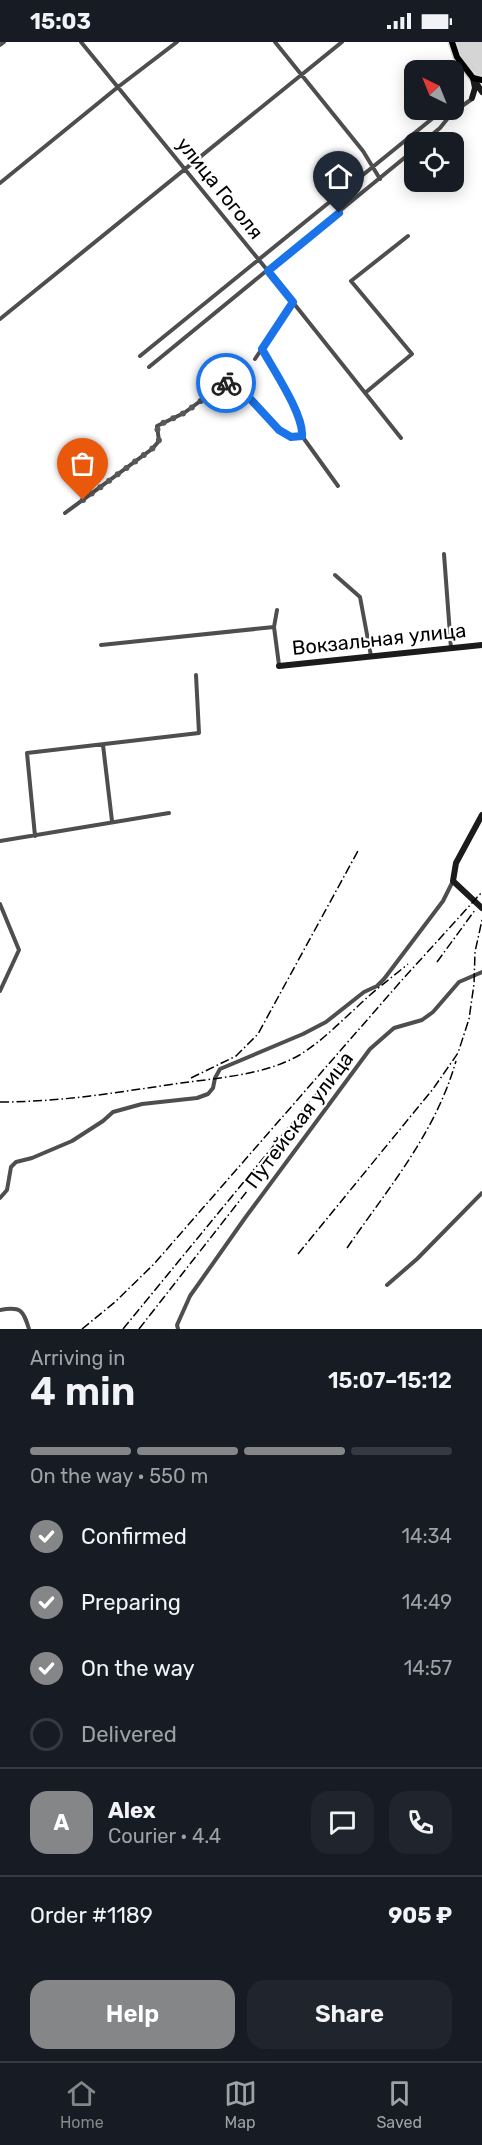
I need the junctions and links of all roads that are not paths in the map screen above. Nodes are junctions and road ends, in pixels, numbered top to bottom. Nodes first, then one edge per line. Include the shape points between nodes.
1 (4, 42) edge
2 (81, 42) edge
3 (177, 42) edge
4 (275, 42) edge
5 (342, 42) edge
6 (452, 42) edge
7 (0, 45) edge
8 (302, 75) junction
9 (473, 78) junction
10 (482, 80) edge
11 (118, 87) junction
12 (482, 92) edge
13 (472, 98) junction
14 (464, 104) edge
15 (431, 120) edge
16 (446, 120) edge
17 (435, 132) edge
18 (404, 159) edge
19 (372, 167) junction
20 (185, 169) junction
21 (380, 179) junction
22 (0, 183) edge
23 (408, 236) dead end
24 (258, 259) junction
25 (268, 271) junction
26 (293, 302) junction
27 (0, 319) edge
28 (262, 349) junction
29 (140, 356) dead end
30 (255, 359) dead end
31 (148, 367) dead end
32 (247, 367) dead end
33 (231, 378) junction
34 (365, 393) junction
35 (302, 436) junction
36 (401, 438) dead end
37 (338, 486) dead end
38 (65, 513) dead end
39 (444, 554) dead end
40 (335, 574) dead end
41 (277, 610) dead end
42 (274, 627) junction
43 (101, 645) dead end
44 (482, 645) edge
45 (451, 648) junction
46 (371, 656) junction
47 (279, 666) joint
48 (196, 675) dead end
49 (103, 744) junction
50 (169, 813) dead end
51 (482, 815) edge
52 (112, 821) junction
53 (35, 836) junction
54 (0, 841) edge
55 (453, 881) junction
56 (0, 904) edge
57 (482, 908) edge
58 (482, 972) edge
59 (0, 991) edge
60 (482, 1192) edge
61 (0, 1198) edge
62 (387, 1285) dead end
63 (0, 1310) edge
64 (178, 1327) edge
65 (29, 1329) edge

1 - 7 street
2 - 11 street, улица Гоголя
3 - 11 street
4 - 8 street
5 - 8 street
6 - 9 main road
8 - 19 street
8 - 20 street
9 - 10 main road
9 - 12 street
9 - 13 street
11 - 20 street, улица Гоголя
11 - 22 street
12 - 13 street
13 - 14 street
15 - 19 street
16 - 17 street
18 - 21 street
19 - 21 street
19 - 24 street
20 - 24 street, улица Гоголя
20 - 27 street
21 - 25 street
23 - 34 street via 351,281 412,354
24 - 25 street, улица Гоголя
24 - 29 street
25 - 26 street, улица Гоголя
25 - 31 street
26 - 28 street
26 - 34 street, улица Гоголя
28 - 30 street
28 - 35 street via 293,405
32 - 33 street
33 - 35 street via 279,430 291,437
33 - 38 street via 184,413 157,426 159,441 152,449
34 - 36 street, улица Гоголя
35 - 37 street
39 - 45 street
40 - 46 street via 360,597
41 - 42 street
42 - 43 street
42 - 47 street
44 - 45 street, Вокзальная улица
45 - 46 street, Вокзальная улица
46 - 47 street, Вокзальная улица
48 - 49 street via 199,733
49 - 52 street
49 - 53 street via 27,753
50 - 52 street
51 - 55 street via 456,863
52 - 53 street
53 - 54 street
55 - 57 street
55 - 61 street via 443,901 384,979 326,1022 220,1069 208,1095 113,1112 72,1141 16,1162 11,1167 8,1190
56 - 59 street via 19,950
58 - 64 street, Путейская улица via 459,982 428,1016 394,1028 370,1049 190,1296
60 - 62 street
63 - 65 street via 20,1310

